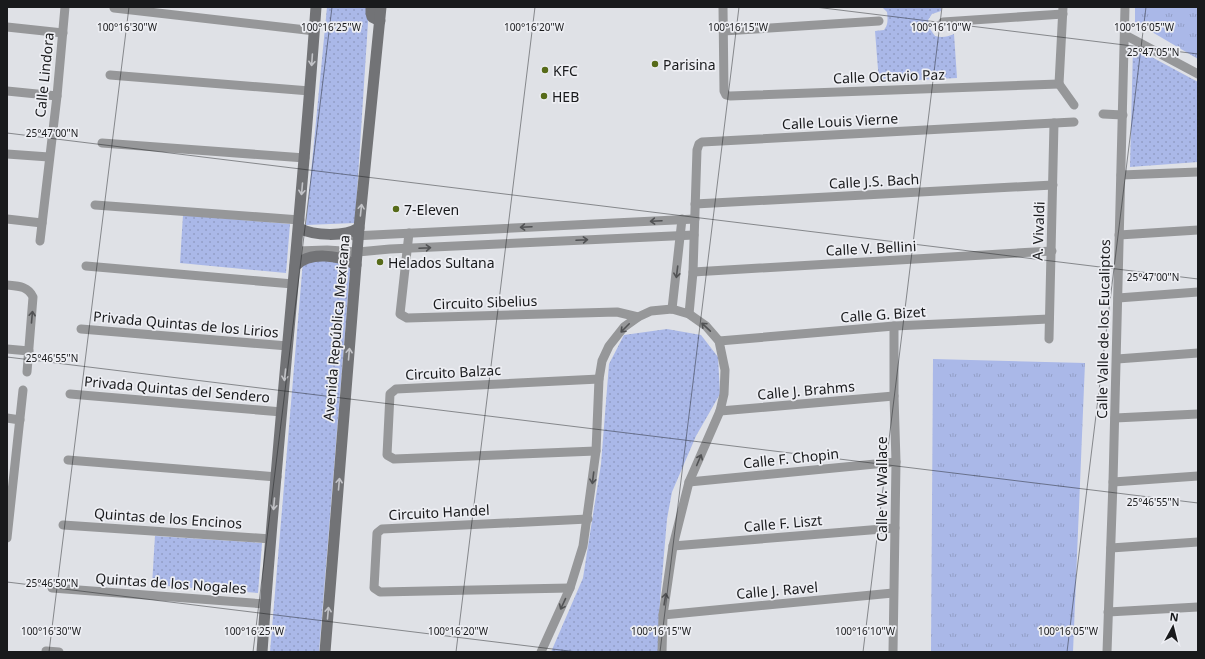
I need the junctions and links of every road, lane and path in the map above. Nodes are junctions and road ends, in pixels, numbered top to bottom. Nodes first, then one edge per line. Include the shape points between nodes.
1 (65, 7) edge
2 (323, 7) edge
3 (371, 7) edge
4 (381, 7) edge
5 (724, 7) edge
6 (1125, 7) edge
7 (114, 8) edge
8 (1063, 10) edge
9 (316, 12) edge
10 (380, 21) junction
11 (879, 21) dead end
12 (943, 22) dead end
13 (7, 28) edge
14 (315, 31) junction
15 (723, 31) junction
16 (63, 33) junction
17 (1125, 35) junction
18 (1198, 74) edge
19 (110, 76) dead end
20 (1059, 84) junction
21 (7, 91) edge
22 (310, 91) junction
23 (57, 96) junction
24 (1074, 105) dead end
25 (1103, 114) dead end
26 (1123, 115) junction
27 (1074, 122) dead end
28 (1054, 123) junction
29 (102, 144) dead end
30 (7, 154) edge
31 (49, 157) junction
32 (305, 158) junction
33 (1198, 172) edge
34 (1121, 175) junction
35 (1053, 185) junction
36 (695, 204) junction
37 (94, 205) dead end
38 (7, 219) edge
39 (695, 219) junction
40 (682, 220) junction
41 (42, 223) junction
42 (299, 228) junction
43 (1198, 230) edge
44 (359, 232) junction
45 (409, 233) junction
46 (681, 235) junction
47 (694, 235) junction
48 (1119, 235) junction
49 (40, 241) dead end
50 (407, 248) junction
51 (297, 251) junction
52 (1052, 251) junction
53 (358, 252) junction
54 (356, 265) junction
55 (86, 266) dead end
56 (295, 266) junction
57 (693, 272) junction
58 (293, 284) junction
59 (7, 285) edge
60 (1198, 292) edge
61 (1118, 298) junction
62 (672, 309) junction
63 (689, 314) junction
64 (638, 317) junction
65 (1049, 319) junction
66 (894, 326) junction
67 (81, 329) dead end
68 (1049, 339) dead end
69 (719, 341) junction
70 (288, 346) junction
71 (7, 349) edge
72 (29, 351) junction
73 (1198, 353) edge
74 (1117, 359) junction
75 (27, 372) dead end
76 (599, 379) junction
77 (23, 390) dead end
78 (70, 394) dead end
79 (894, 396) junction
80 (720, 411) junction
81 (282, 412) junction
82 (1198, 414) edge
83 (7, 418) edge
84 (1115, 418) junction
85 (20, 420) junction
86 (596, 451) junction
87 (68, 460) dead end
88 (896, 462) junction
89 (1198, 476) edge
90 (276, 477) junction
91 (689, 482) junction
92 (1113, 482) junction
93 (10, 488) edge
94 (588, 519) junction
95 (63, 524) dead end
96 (895, 528) junction
97 (7, 538) edge
98 (271, 539) junction
99 (1198, 542) edge
100 (673, 546) junction
101 (1111, 548) junction
102 (52, 588) dead end
103 (570, 588) junction
104 (893, 593) junction
105 (265, 604) junction
106 (1198, 607) edge
107 (1108, 612) junction
108 (663, 615) junction
109 (46, 651) dead end
110 (59, 652) edge
111 (262, 652) edge
112 (325, 652) edge
113 (541, 652) edge
114 (662, 652) edge
115 (893, 652) edge
116 (1107, 652) edge

1 - 16 street, Calle Lindora
2 - 9 main road via 322,11
3 - 10 main road via 372,17
4 - 10 main road, Avenida República Mexicana
5 - 15 street
6 - 17 street, Calle Valle de los Eucaliptos
7 - 14 street
8 - 12 street
8 - 20 street
9 - 14 main road
44 -> 10 main road, Avenida República Mexicana
11 - 15 street
13 - 16 street
14 -> 22 main road
15 - 20 street, Calle Octavio Paz via 724,90 730,96
16 - 23 street, Calle Lindora
17 - 18 street
17 - 26 street, Calle Valle de los Eucaliptos
19 - 22 street
20 - 24 street
21 - 23 street
22 - 32 main road
23 - 31 street, Calle Lindora
25 - 26 street
26 - 34 street, Calle Valle de los Eucaliptos
27 - 28 street, Calle Louis Vierne
28 - 35 street, A. Vivaldi
28 - 36 street, Calle Louis Vierne via 702,142 697,150
29 - 32 street
30 - 31 street
31 - 41 street, Calle Lindora
32 -> 42 main road
33 - 34 street
34 - 48 street, Calle Valle de los Eucaliptos
35 - 36 street, Calle J.S. Bach
35 - 52 street, A. Vivaldi
36 - 39 street, Calle Louis Vierne
37 - 42 street
38 - 41 street
39 - 40 street
39 - 47 street, Calle Louis Vierne
40 -> 45 street
40 - 46 street
41 - 49 street, Calle Lindora
42 - 44 main road via 330,234
42 - 51 main road
43 - 48 street
44 - 45 street
44 - 53 main road, Avenida República Mexicana
45 - 50 street, Circuito Sibelius
46 - 47 street
50 -> 46 street
46 -> 62 street
47 - 57 street, Calle Louis Vierne
48 - 61 street, Calle Valle de los Eucaliptos
50 - 53 street
50 - 64 street, Circuito Sibelius via 400,314 407,318 617,312
51 - 53 street
51 - 56 main road
52 - 57 street, Calle V. Bellini
52 - 65 street, A. Vivaldi
53 - 54 main road, Avenida República Mexicana
54 - 56 main road via 347,259 325,256 304,259
112 -> 54 main road, Avenida República Mexicana
55 - 58 street
56 - 58 main road
57 - 63 street, Calle Louis Vierne
58 - 70 main road
72 -> 59 street via 33,297 28,289
60 - 61 street
61 - 74 street, Calle Valle de los Eucaliptos
62 - 63 street
62 - 64 street via 651,311
69 -> 63 street via 706,326
64 -> 76 street via 624,327 609,346 602,361
65 - 66 street, Calle G. Bizet
65 - 68 street, A. Vivaldi
66 - 69 street, Calle G. Bizet
66 - 79 street, Calle W. Wallace
67 - 70 street, Privada Quintas de los Lirios
69 - 80 street via 725,370
70 -> 81 main road
71 - 72 street
72 - 75 street
73 - 74 street
74 - 84 street, Calle Valle de los Eucaliptos
76 - 86 street
76 - 86 street, Circuito Balzac via 396,389 390,394 387,455 394,459
77 - 85 street
78 - 81 street, Privada Quintas del Sendero
79 - 80 street, Calle J. Brahms
79 - 88 street, Calle W. Wallace
91 -> 80 street
81 - 90 main road
82 - 84 street
83 - 85 street
84 - 92 street, Calle Valle de los Eucaliptos
85 - 93 street
86 -> 94 street
87 - 90 street
88 - 91 street, Calle F. Chopin
88 - 96 street, Calle W. Wallace
89 - 92 street
90 -> 98 main road
91 - 100 street
92 - 101 street, Calle Valle de los Eucaliptos
93 - 97 street
94 - 103 street
94 - 103 street, Circuito Handel via 382,529 377,533 374,588 380,592
95 - 98 street, Quintas de los Encinos
96 - 100 street, Calle F. Liszt
96 - 104 street, Calle W. Wallace
98 - 105 main road
99 - 101 street
108 -> 100 street
101 - 107 street, Calle Valle de los Eucaliptos
102 - 105 street, Quintas de los Nogales
103 -> 113 street
104 - 108 street, Calle J. Ravel
104 - 115 street, Calle W. Wallace
105 - 111 main road
106 - 107 street
107 - 116 street, Calle Valle de los Eucaliptos
108 - 114 street
109 - 110 street

